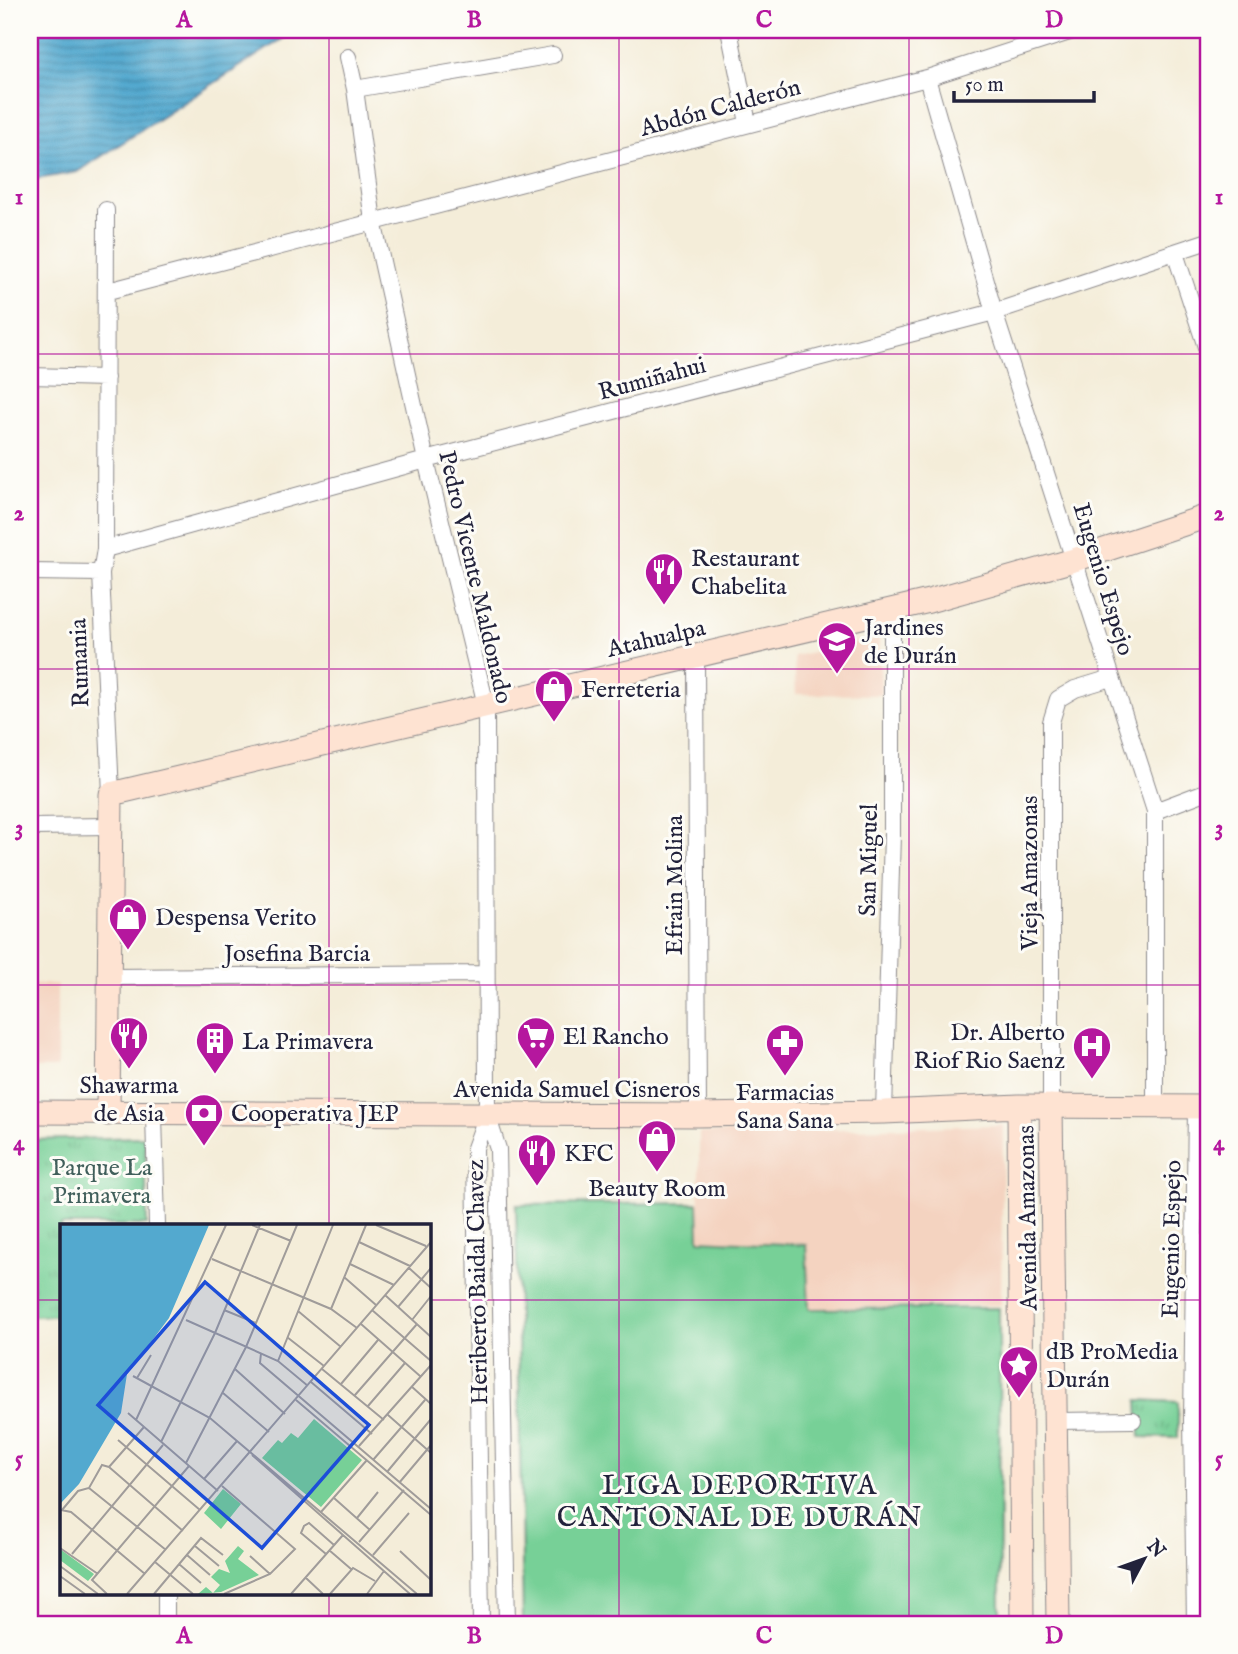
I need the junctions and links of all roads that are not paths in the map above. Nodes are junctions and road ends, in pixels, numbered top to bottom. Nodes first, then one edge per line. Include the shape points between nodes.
1 (729, 30) edge
2 (1076, 30) edge
3 (552, 55) dead end
4 (348, 57) dead end
5 (927, 78) junction
6 (355, 89) junction
7 (748, 123) junction
8 (106, 209) dead end
9 (373, 221) junction
10 (1208, 241) edge
11 (1175, 253) junction
12 (108, 290) junction
13 (994, 312) junction
14 (1208, 353) edge
15 (30, 376) edge
16 (106, 378) junction
17 (426, 460) junction
18 (1208, 516) edge
19 (105, 549) junction
20 (1074, 559) junction
21 (30, 572) edge
22 (101, 573) junction
23 (892, 609) junction
24 (696, 655) junction
25 (1111, 678) junction
26 (486, 705) junction
27 (1208, 791) edge
28 (111, 794) junction
29 (1155, 811) junction
30 (110, 826) junction
31 (30, 827) edge
32 (485, 974) junction
33 (111, 977) junction
34 (1019, 1106) junction
35 (1051, 1106) junction
36 (1155, 1106) junction
37 (1202, 1107) edge
38 (30, 1112) edge
39 (884, 1112) junction
40 (108, 1114) junction
41 (154, 1115) junction
42 (487, 1115) junction
43 (698, 1115) junction
44 (157, 1224) edge
45 (1057, 1420) junction
46 (1133, 1420) dead end
47 (1200, 1432) edge
48 (166, 1594) edge
49 (166, 1624) edge
50 (481, 1624) edge
51 (507, 1624) edge
52 (1023, 1624) edge
53 (1058, 1624) edge
54 (1195, 1624) edge

1 - 7 street
2 - 5 street, Abdón Calderón
3 - 6 street
4 - 6 street, Pedro Vicente Maldonado
5 - 7 street, Abdón Calderón
5 - 13 street, Eugenio Espejo
6 - 9 street, Pedro Vicente Maldonado
7 - 9 street, Abdón Calderón
8 - 12 street, Rumania
9 - 12 street, Abdón Calderón
9 - 17 street, Pedro Vicente Maldonado
10 - 11 street, Rumiñahui
11 - 13 street, Rumiñahui
11 - 14 street
12 - 16 street, Rumania
13 - 17 street, Rumiñahui
13 - 20 street, Eugenio Espejo
15 - 16 street
16 - 19 street, Rumania
17 - 19 street, Rumiñahui
17 - 26 street, Pedro Vicente Maldonado
18 - 20 street, Atahualpa
19 - 22 street, Rumania
20 - 23 street, Atahualpa
20 - 25 street, Eugenio Espejo
21 - 22 street
22 - 28 street, Rumania
23 - 24 street, Atahualpa
23 - 39 street, San Miguel via 892,834
24 - 26 street, Atahualpa
24 - 43 street, Efrain Molina
25 - 29 street, Eugenio Espejo
25 - 35 street, Vieja Amazonas via 1058,699 1051,722
26 - 28 street, Atahualpa
26 - 32 street, Pedro Vicente Maldonado
27 - 29 street
28 - 30 street, Rumania
29 - 36 street, Eugenio Espejo
30 - 31 street
30 - 33 street, Rumania
32 - 33 street, Josefina Barcia
32 - 42 street, Pedro Vicente Maldonado
33 - 40 street, Rumania
34 - 35 street, Avenida Samuel Cisneros
34 - 39 street, Avenida Samuel Cisneros
34 - 52 street, Avenida Amazonas
35 - 36 street, Avenida Samuel Cisneros
35 - 45 street, Avenida Amazonas
36 - 37 street, Avenida Samuel Cisneros
37 - 47 street, Eugenio Espejo
38 - 40 street, Avenida Samuel Cisneros
39 - 43 street, Avenida Samuel Cisneros
40 - 41 street, Avenida Samuel Cisneros
41 - 42 street, Avenida Samuel Cisneros
41 - 44 street
42 - 43 street, Avenida Samuel Cisneros
42 - 50 street, Heriberto Baidal Chavez via 475,1148
42 - 51 street, Heriberto Baidal Chavez via 498,1149
45 - 46 street
45 - 53 street, Avenida Amazonas
47 - 54 street, Eugenio Espejo
48 - 49 street

